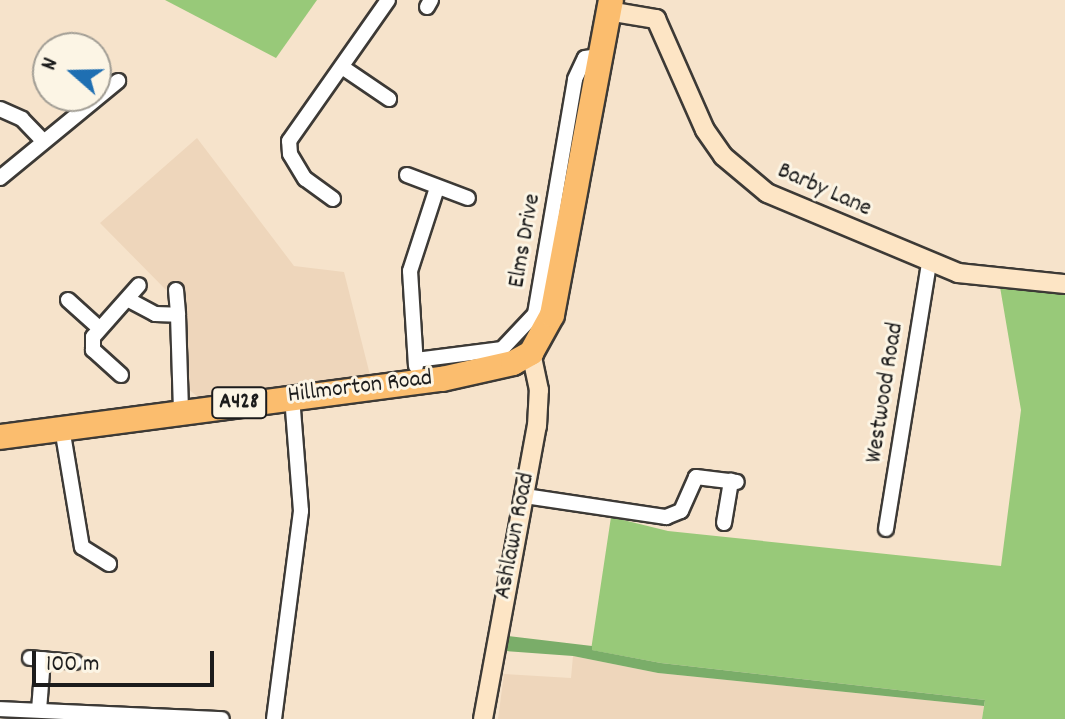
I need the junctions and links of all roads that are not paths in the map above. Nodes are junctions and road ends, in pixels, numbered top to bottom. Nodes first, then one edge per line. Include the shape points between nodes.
1 (388, 0) edge
2 (609, 5) edge
3 (599, 56) junction
4 (342, 67) junction
5 (118, 81) dead end
6 (389, 99) dead end
7 (0, 109) edge
8 (43, 141) junction
9 (407, 175) dead end
10 (0, 178) edge
11 (437, 188) junction
12 (468, 198) dead end
13 (333, 199) dead end
14 (929, 263) junction
15 (1065, 284) edge
16 (139, 285) dead end
17 (176, 290) dead end
18 (68, 300) dead end
19 (129, 300) junction
20 (178, 315) junction
21 (97, 326) junction
22 (531, 353) junction
23 (416, 370) junction
24 (121, 375) dead end
25 (292, 396) junction
26 (181, 411) junction
27 (62, 428) junction
28 (0, 437) edge
29 (525, 496) junction
30 (724, 523) dead end
31 (886, 529) dead end
32 (109, 564) dead end
33 (75, 662) dead end
34 (0, 709) edge
35 (39, 710) junction
36 (222, 719) edge
37 (274, 719) edge
38 (483, 719) edge

1 - 4 street
2 - 3 highway
2 - 14 street, Barby Lane via 656,19 705,130 751,183 782,202
3 - 22 highway via 552,315
3 - 23 street, Elms Drive via 585,58 575,79 535,314 502,349
4 - 6 street
4 - 13 street via 292,134 289,147 305,179
5 - 8 street
7 - 8 street via 22,119
8 - 10 street
9 - 11 street
11 - 12 street
11 - 23 street via 410,271
14 - 15 street, Barby Lane via 958,273
14 - 31 street, Westwood Road
16 - 19 street
17 - 20 street
18 - 21 street
19 - 20 street via 155,314
19 - 21 street
20 - 26 street
21 - 24 street via 93,350
22 - 23 highway, Hillmorton Road / A428 via 478,373
22 - 29 street, Ashlawn Road via 539,390
23 - 25 highway, Hillmorton Road / A428
25 - 26 highway, Hillmorton Road / A428
25 - 37 street via 301,511
26 - 27 highway, Hillmorton Road / A428
27 - 28 highway, Hillmorton Road / A428
27 - 32 street via 82,547
29 - 30 street via 666,517 681,511 696,477 734,482
29 - 38 street, Ashlawn Road
33 - 35 street via 37,658
34 - 35 street
35 - 36 street

